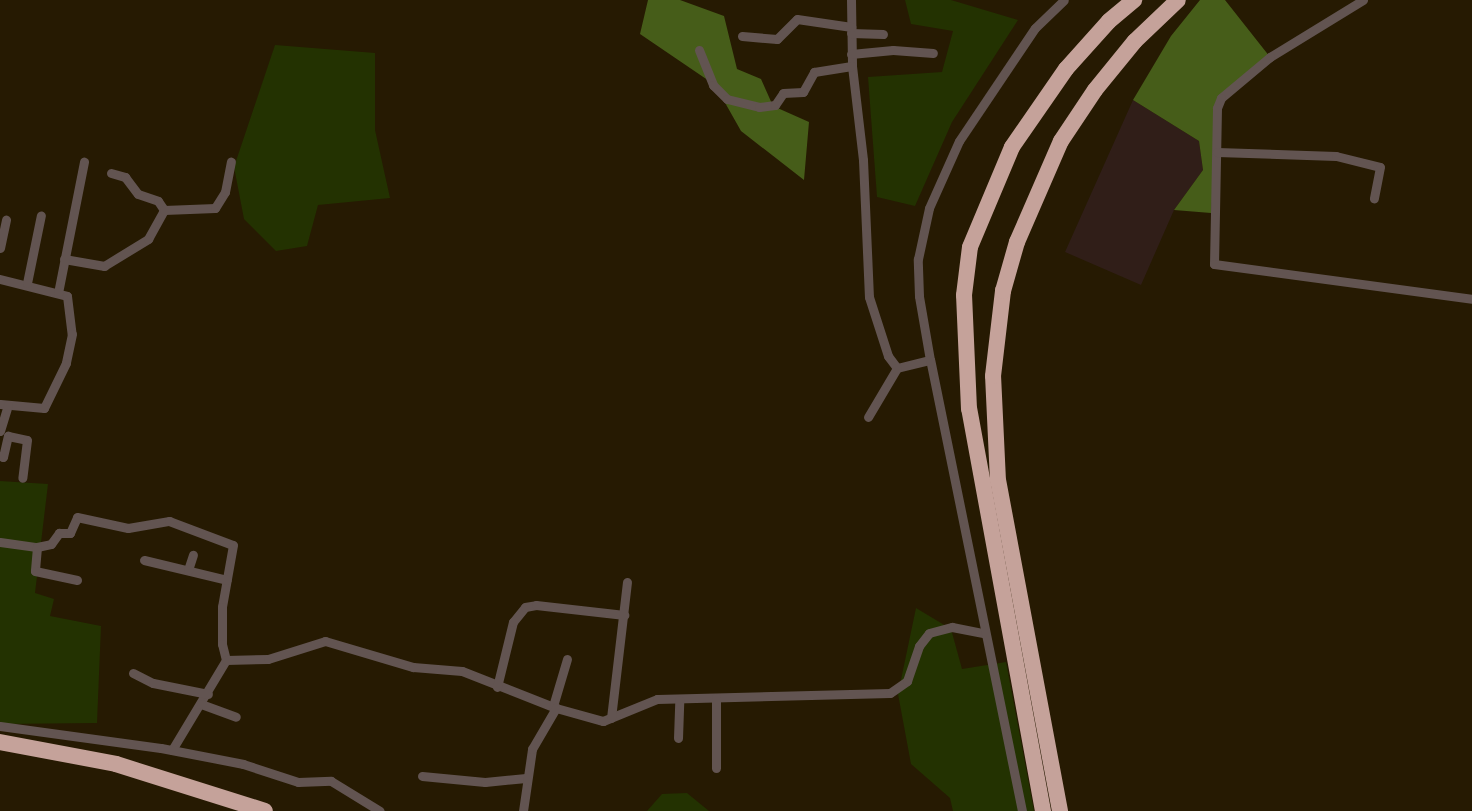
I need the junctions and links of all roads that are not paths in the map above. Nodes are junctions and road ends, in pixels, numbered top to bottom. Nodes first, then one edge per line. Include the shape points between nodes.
1 (851, 0) edge
2 (1064, 0) edge
3 (1134, 0) edge
4 (1178, 0) edge
5 (1363, 0) edge
6 (851, 30) junction
7 (883, 34) dead end
8 (742, 36) dead end
9 (699, 50) dead end
10 (933, 53) dead end
11 (851, 54) junction
12 (852, 66) junction
13 (1217, 152) junction
14 (84, 162) dead end
15 (231, 162) dead end
16 (111, 173) dead end
17 (1374, 198) dead end
18 (164, 210) junction
19 (41, 215) dead end
20 (6, 220) dead end
21 (0, 248) edge
22 (64, 259) junction
23 (0, 279) edge
24 (27, 283) junction
25 (58, 294) junction
26 (1472, 299) edge
27 (930, 360) junction
28 (897, 368) junction
29 (4, 405) edge
30 (868, 417) dead end
31 (0, 431) edge
32 (0, 456) edge
33 (22, 478) dead end
34 (0, 542) edge
35 (38, 547) junction
36 (193, 555) dead end
37 (144, 560) dead end
38 (188, 570) junction
39 (77, 580) dead end
40 (227, 580) junction
41 (627, 582) dead end
42 (624, 615) junction
43 (984, 633) junction
44 (567, 659) dead end
45 (226, 660) junction
46 (133, 672) dead end
47 (497, 687) junction
48 (208, 694) junction
49 (716, 698) junction
50 (679, 700) junction
51 (201, 704) junction
52 (555, 707) junction
53 (236, 717) dead end
54 (611, 718) junction
55 (0, 726) edge
56 (678, 738) dead end
57 (0, 742) edge
58 (172, 750) junction
59 (716, 768) dead end
60 (422, 776) dead end
61 (526, 778) junction
62 (265, 811) edge
63 (380, 811) edge
64 (523, 811) edge
65 (1022, 811) edge
66 (1043, 811) edge
67 (1060, 811) edge

1 - 6 street
2 - 27 street via 1035,28 1007,65 959,141 929,208 918,268
3 - 66 highway via 1109,21 1066,69 1012,147 970,247 964,295 969,409
4 - 67 highway via 1128,49 1061,141 1017,242 1003,291 993,376 998,481
5 - 13 street via 1270,57 1221,98
6 - 7 street
6 - 8 street via 797,19 777,39
6 - 11 street
9 - 12 street via 713,85 727,99 759,107 775,105 783,93 802,92 814,72
10 - 11 street via 882,50
11 - 12 street
12 - 28 street via 863,160 865,276 884,345
13 - 17 street via 1336,156 1380,167
13 - 26 street via 1214,264
14 - 22 street
15 - 18 street via 225,192 215,208
16 - 18 street via 125,177 138,194 158,201
18 - 22 street via 148,238 112,262 96,267
19 - 24 street
20 - 21 street
22 - 25 street
23 - 24 street
24 - 25 street
25 - 29 street via 70,300 72,333 66,363 50,402 44,408
27 - 28 street
27 - 43 street
28 - 30 street
29 - 31 street
32 - 33 street via 3,457 8,436 27,440
34 - 35 street
35 - 39 street via 35,571
35 - 40 street via 51,544 59,534 70,533 77,517 128,528 169,521 233,545 235,554
36 - 38 street
37 - 38 street
38 - 40 street
40 - 45 street via 222,644
41 - 42 street
42 - 47 street via 525,607 513,622
42 - 54 street
43 - 49 street via 952,627 929,633 919,646 907,681 891,693
43 - 65 street
44 - 52 street
45 - 47 street via 268,659 325,641 413,667 462,671
45 - 48 street
46 - 48 street via 153,683
47 - 52 street
48 - 51 street
49 - 50 street
49 - 59 street
50 - 54 street via 657,699
50 - 56 street
51 - 53 street
51 - 58 street
52 - 54 street via 590,719
52 - 61 street via 536,739
55 - 58 street
57 - 62 highway via 116,764
58 - 63 street via 243,764 298,782 331,781
60 - 61 street via 485,782
61 - 64 street

